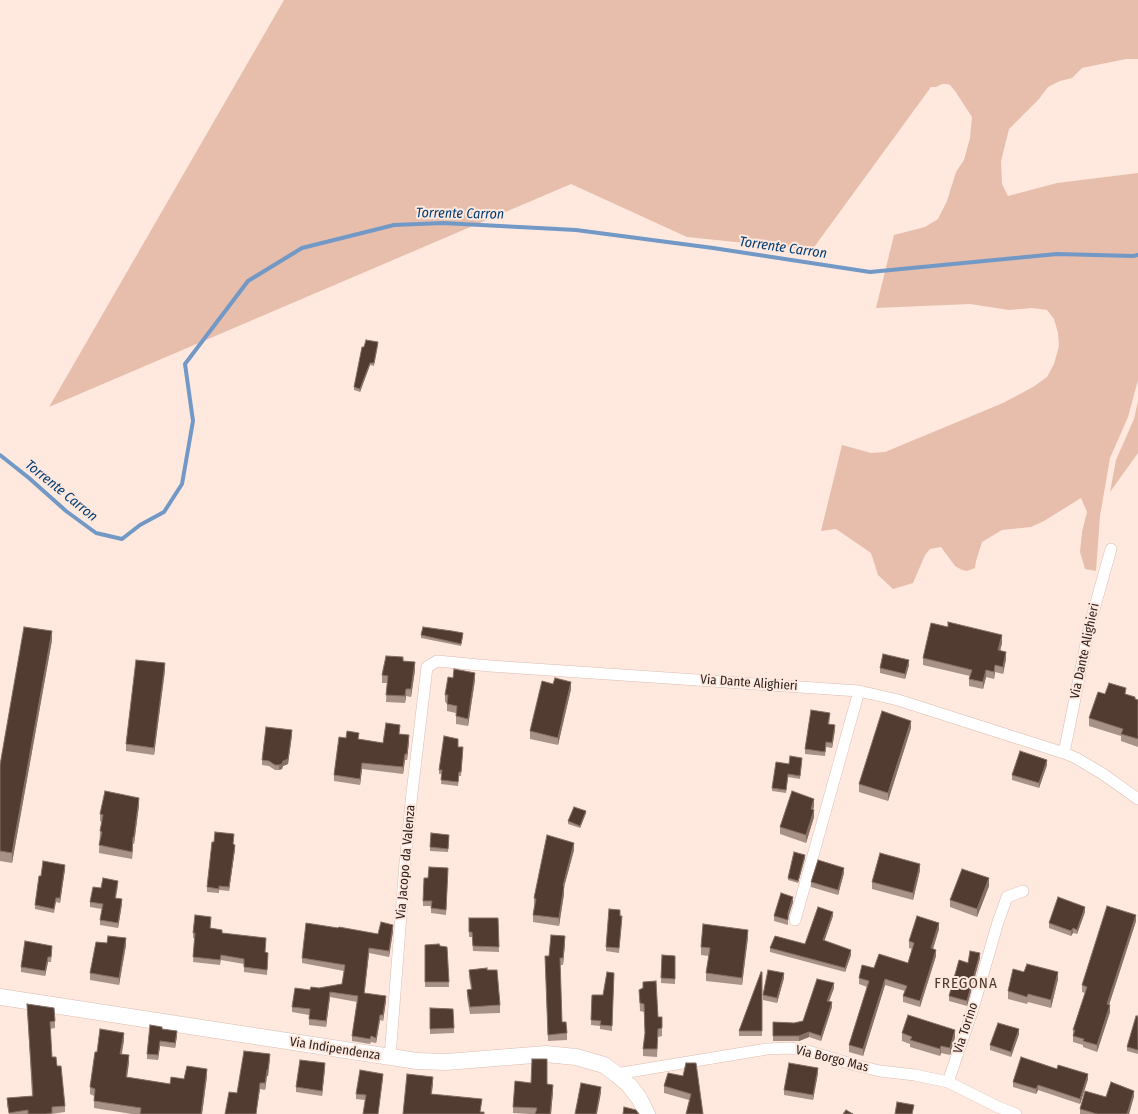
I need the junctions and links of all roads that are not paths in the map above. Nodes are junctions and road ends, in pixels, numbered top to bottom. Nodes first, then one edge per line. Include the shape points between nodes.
1 (1110, 549) dead end
2 (428, 666) joint
3 (859, 691) junction
4 (1064, 754) junction
5 (1138, 799) edge
6 (1022, 891) dead end
7 (795, 920) dead end
8 (0, 998) edge
9 (390, 1057) junction
10 (616, 1074) junction
11 (948, 1082) junction
12 (646, 1114) edge
13 (1016, 1114) edge

1 - 4 street, Via Dante Alighieri via 1090,624
2 - 3 street, Via Dante Alighieri via 437,660 490,666
2 - 9 street, Via Jacopo da Valenza via 405,863
3 - 4 street, Via Dante Alighieri via 898,700
3 - 7 street
4 - 5 street, Via Dante Alighieri via 1103,774
6 - 11 street, Via Torino via 1007,897
8 - 9 main road, Via Indipendenza
9 - 10 main road, Via Indipendenza via 446,1062 546,1054 576,1057 604,1065
10 - 11 street, Via Borgo Mas via 767,1049 790,1048 880,1071
10 - 12 main road, Via Indipendenza via 639,1098
11 - 13 street, Via Borgo Mas

